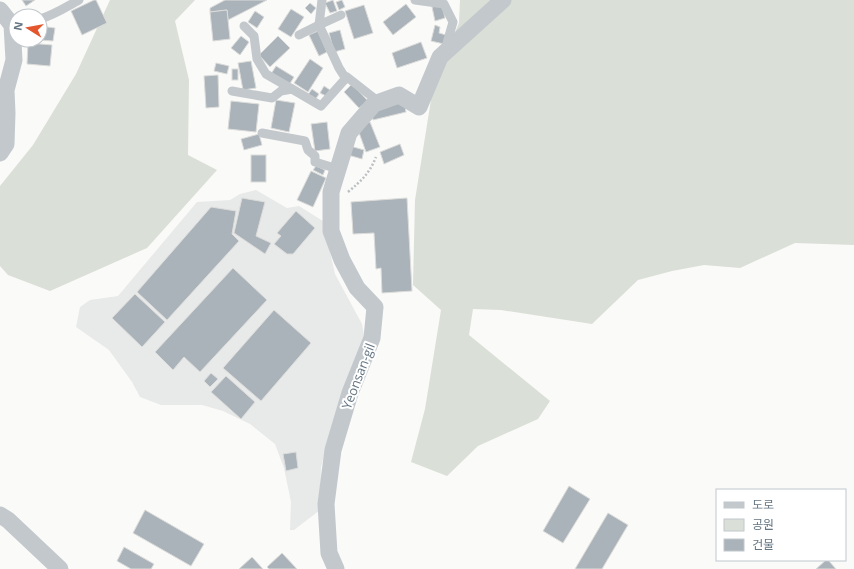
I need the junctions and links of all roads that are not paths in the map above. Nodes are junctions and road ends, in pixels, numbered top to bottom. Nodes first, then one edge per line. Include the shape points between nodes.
1 (79, 0) edge
2 (322, 0) edge
3 (415, 0) edge
4 (503, 0) edge
5 (0, 10) edge
6 (341, 15) dead end
7 (48, 16) edge
8 (8, 19) edge
9 (319, 24) junction
10 (244, 26) dead end
11 (299, 35) dead end
12 (14, 48) edge
13 (444, 53) junction
14 (346, 79) junction
15 (292, 89) junction
16 (232, 91) dead end
17 (379, 102) junction
18 (262, 133) dead end
19 (0, 153) edge
20 (338, 169) junction
21 (0, 515) edge
22 (60, 569) edge
23 (336, 569) edge

1 - 7 lane
2 - 9 lane
3 - 13 lane via 444,4 453,22
4 - 13 street, Yeonsan-gil
5 - 8 street
6 - 9 lane
9 - 11 lane
9 - 14 lane
10 - 15 lane via 254,36 257,59 266,74
12 - 19 street via 14,60 6,90 6,144
13 - 17 street, Yeonsan-gil via 419,107 399,95
14 - 15 lane via 321,106
14 - 17 lane via 348,77
15 - 16 lane via 281,91 272,98
17 - 20 street, Yeonsan-gil via 374,104 349,133
18 - 20 lane via 305,141 308,150 315,156 315,162
20 - 23 street, Yeonsan-gil via 331,192 331,231 342,260 357,288 375,307 372,338 350,394 333,450 326,504 329,553
21 - 22 street

